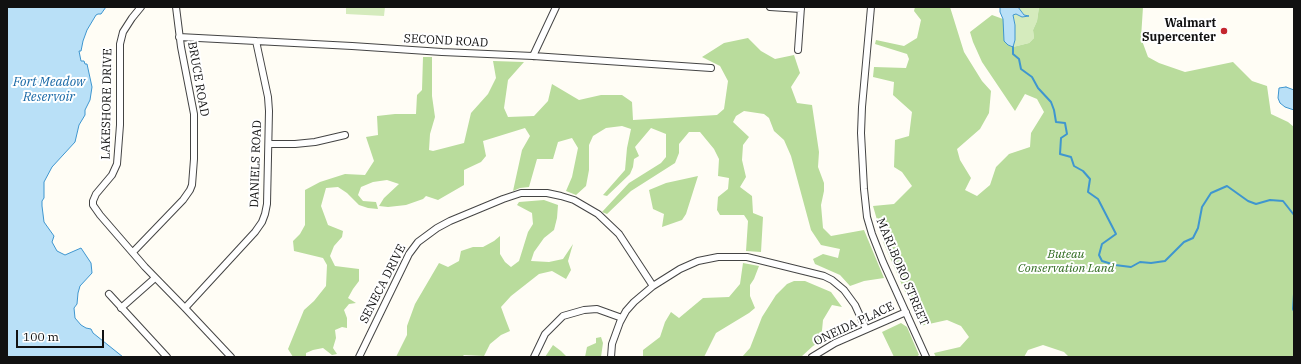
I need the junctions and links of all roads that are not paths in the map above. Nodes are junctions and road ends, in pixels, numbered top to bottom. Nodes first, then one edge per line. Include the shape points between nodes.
1 (141, 7) edge
2 (176, 7) edge
3 (556, 7) edge
4 (770, 7) edge
5 (871, 7) edge
6 (801, 8) edge
7 (179, 37) junction
8 (256, 41) junction
9 (798, 50) dead end
10 (533, 56) junction
11 (711, 68) dead end
12 (345, 135) dead end
13 (269, 144) junction
14 (133, 252) junction
15 (155, 278) junction
16 (653, 286) junction
17 (109, 294) dead end
18 (121, 308) junction
19 (186, 308) junction
20 (906, 312) junction
21 (622, 318) junction
22 (866, 329) junction
23 (167, 357) edge
24 (231, 357) edge
25 (359, 357) edge
26 (534, 357) edge
27 (611, 357) edge
28 (812, 357) edge
29 (926, 357) edge

1 - 14 street, LAKESHORE DRIVE via 123,32 120,44 118,164 93,201 95,209
2 - 7 street, BRUCE ROAD
3 - 10 street
4 - 6 street
5 - 20 street, MARLBORO STREET via 861,120 865,204 875,243
6 - 9 street
7 - 8 street, SECOND ROAD
7 - 14 street, BRUCE ROAD via 194,114 192,185 183,200
8 - 10 street, SECOND ROAD
8 - 13 street, DANIELS ROAD via 268,97
10 - 11 street, SECOND ROAD
12 - 13 street via 315,142
13 - 19 street, DANIELS ROAD via 267,204 264,218 255,232
14 - 15 street, LAKESHORE DRIVE
15 - 18 street
15 - 19 street, LAKESHORE DRIVE
16 - 21 street via 634,302
16 - 22 street via 680,269 708,258 727,256 757,259 832,280 849,296
16 - 25 street, SENECA DRIVE via 619,234 598,214 574,200 561,196 521,193 450,221 418,242 409,254
17 - 18 street
18 - 23 street
19 - 24 street, LAKESHORE DRIVE
20 - 22 street, ONEIDA PLACE
20 - 29 street, MARLBORO STREET
21 - 26 street via 597,309 563,316 545,334
21 - 27 street via 612,344
22 - 28 street, ONEIDA PLACE

